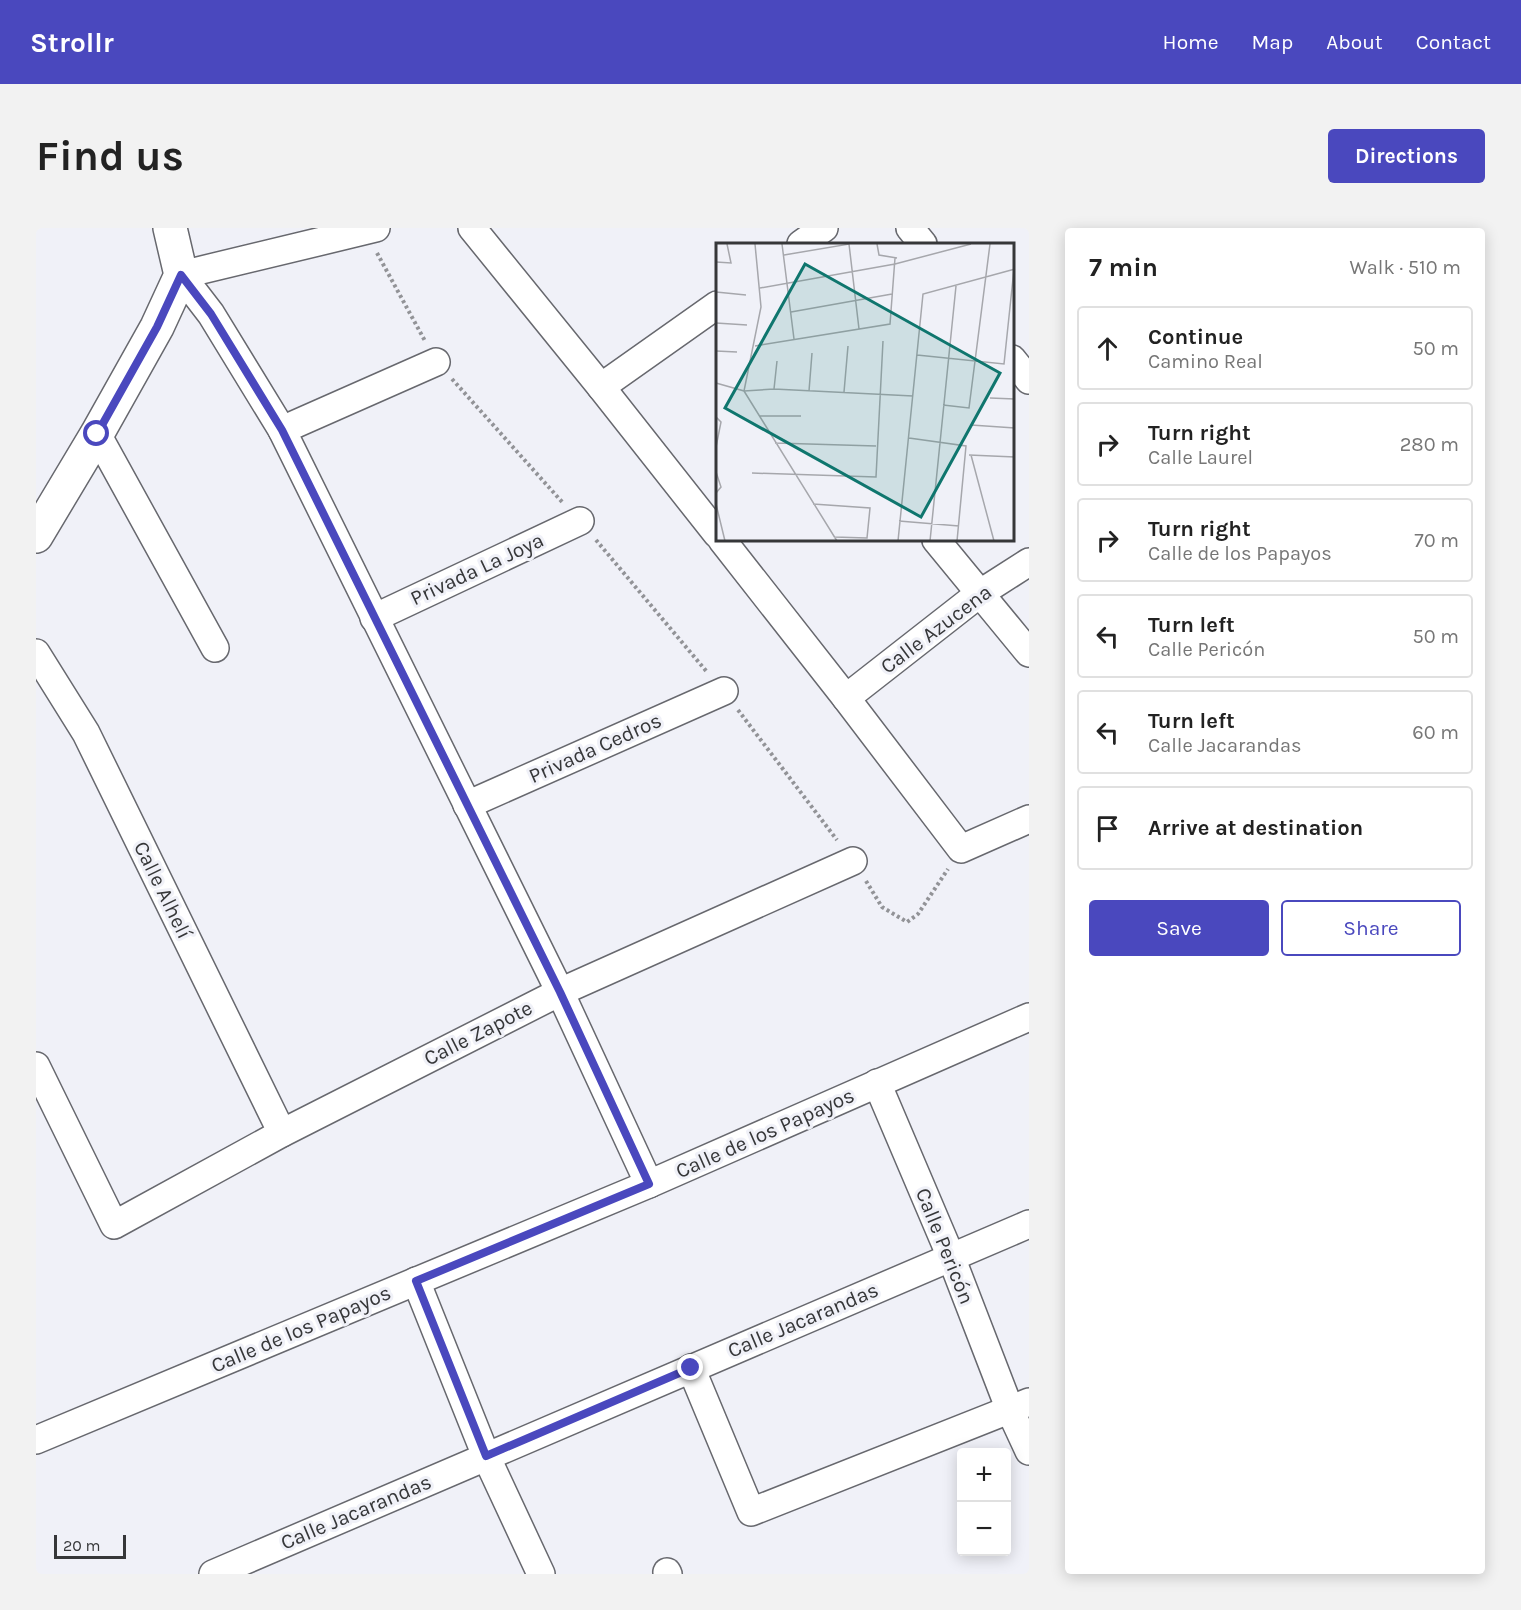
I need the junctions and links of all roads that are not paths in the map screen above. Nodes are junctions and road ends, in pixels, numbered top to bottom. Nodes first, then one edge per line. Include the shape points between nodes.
1 (170, 228) edge
2 (471, 228) edge
3 (824, 228) edge
4 (910, 228) edge
5 (371, 230) edge
6 (802, 243) edge
7 (922, 243) edge
8 (181, 275) junction
9 (716, 306) edge
10 (1014, 361) edge
11 (436, 362) road end
12 (1029, 380) edge
13 (602, 387) junction
14 (282, 430) junction
15 (97, 434) junction
16 (580, 521) road end
17 (716, 533) edge
18 (36, 536) edge
19 (724, 542) edge
20 (938, 542) edge
21 (1029, 562) edge
22 (979, 594) junction
23 (374, 618) junction
24 (215, 648) dead end
25 (36, 653) edge
26 (1029, 653) edge
27 (724, 691) road end
28 (846, 698) junction
29 (467, 806) junction
30 (1029, 819) edge
31 (853, 861) road end
32 (560, 992) junction
33 (1029, 1017) edge
34 (36, 1065) edge
35 (877, 1083) junction
36 (282, 1133) junction
37 (649, 1184) junction
38 (1029, 1224) edge
39 (951, 1257) junction
40 (416, 1281) junction
41 (691, 1368) junction
42 (1019, 1406) edge
43 (36, 1440) edge
44 (1029, 1451) edge
45 (486, 1456) junction
46 (213, 1574) edge
47 (541, 1574) edge

1 - 8 street
2 - 13 street
3 - 6 street
4 - 7 street
5 - 8 street
8 - 14 street via 211,314
8 - 15 street via 157,327
9 - 13 street
10 - 12 street
11 - 14 street
13 - 17 street
14 - 23 street
15 - 18 street
15 - 24 street
16 - 23 street, Privada La Joya
19 - 28 street
20 - 22 street
21 - 22 street, Calle Azucena
22 - 26 street
22 - 28 street, Calle Azucena
23 - 29 street
25 - 36 street, Calle Alhelí via 86,734
27 - 29 street, Privada Cedros
28 - 30 street via 961,849
29 - 32 street
31 - 32 street, Calle Zapote
32 - 36 street, Calle Zapote
32 - 37 street
33 - 35 street, Calle de los Papayos
34 - 36 street, Calle Zapote via 114,1225
35 - 37 street, Calle de los Papayos
35 - 39 street, Calle Pericón
37 - 40 street, Calle de los Papayos
38 - 39 street, Calle Jacarandas
39 - 41 street, Calle Jacarandas
39 - 42 street, Calle Pericón
40 - 43 street, Calle de los Papayos
40 - 45 street
41 - 42 street via 751,1512
41 - 45 street, Calle Jacarandas
42 - 44 street, Calle Pericón
45 - 46 street, Calle Jacarandas
45 - 47 street

